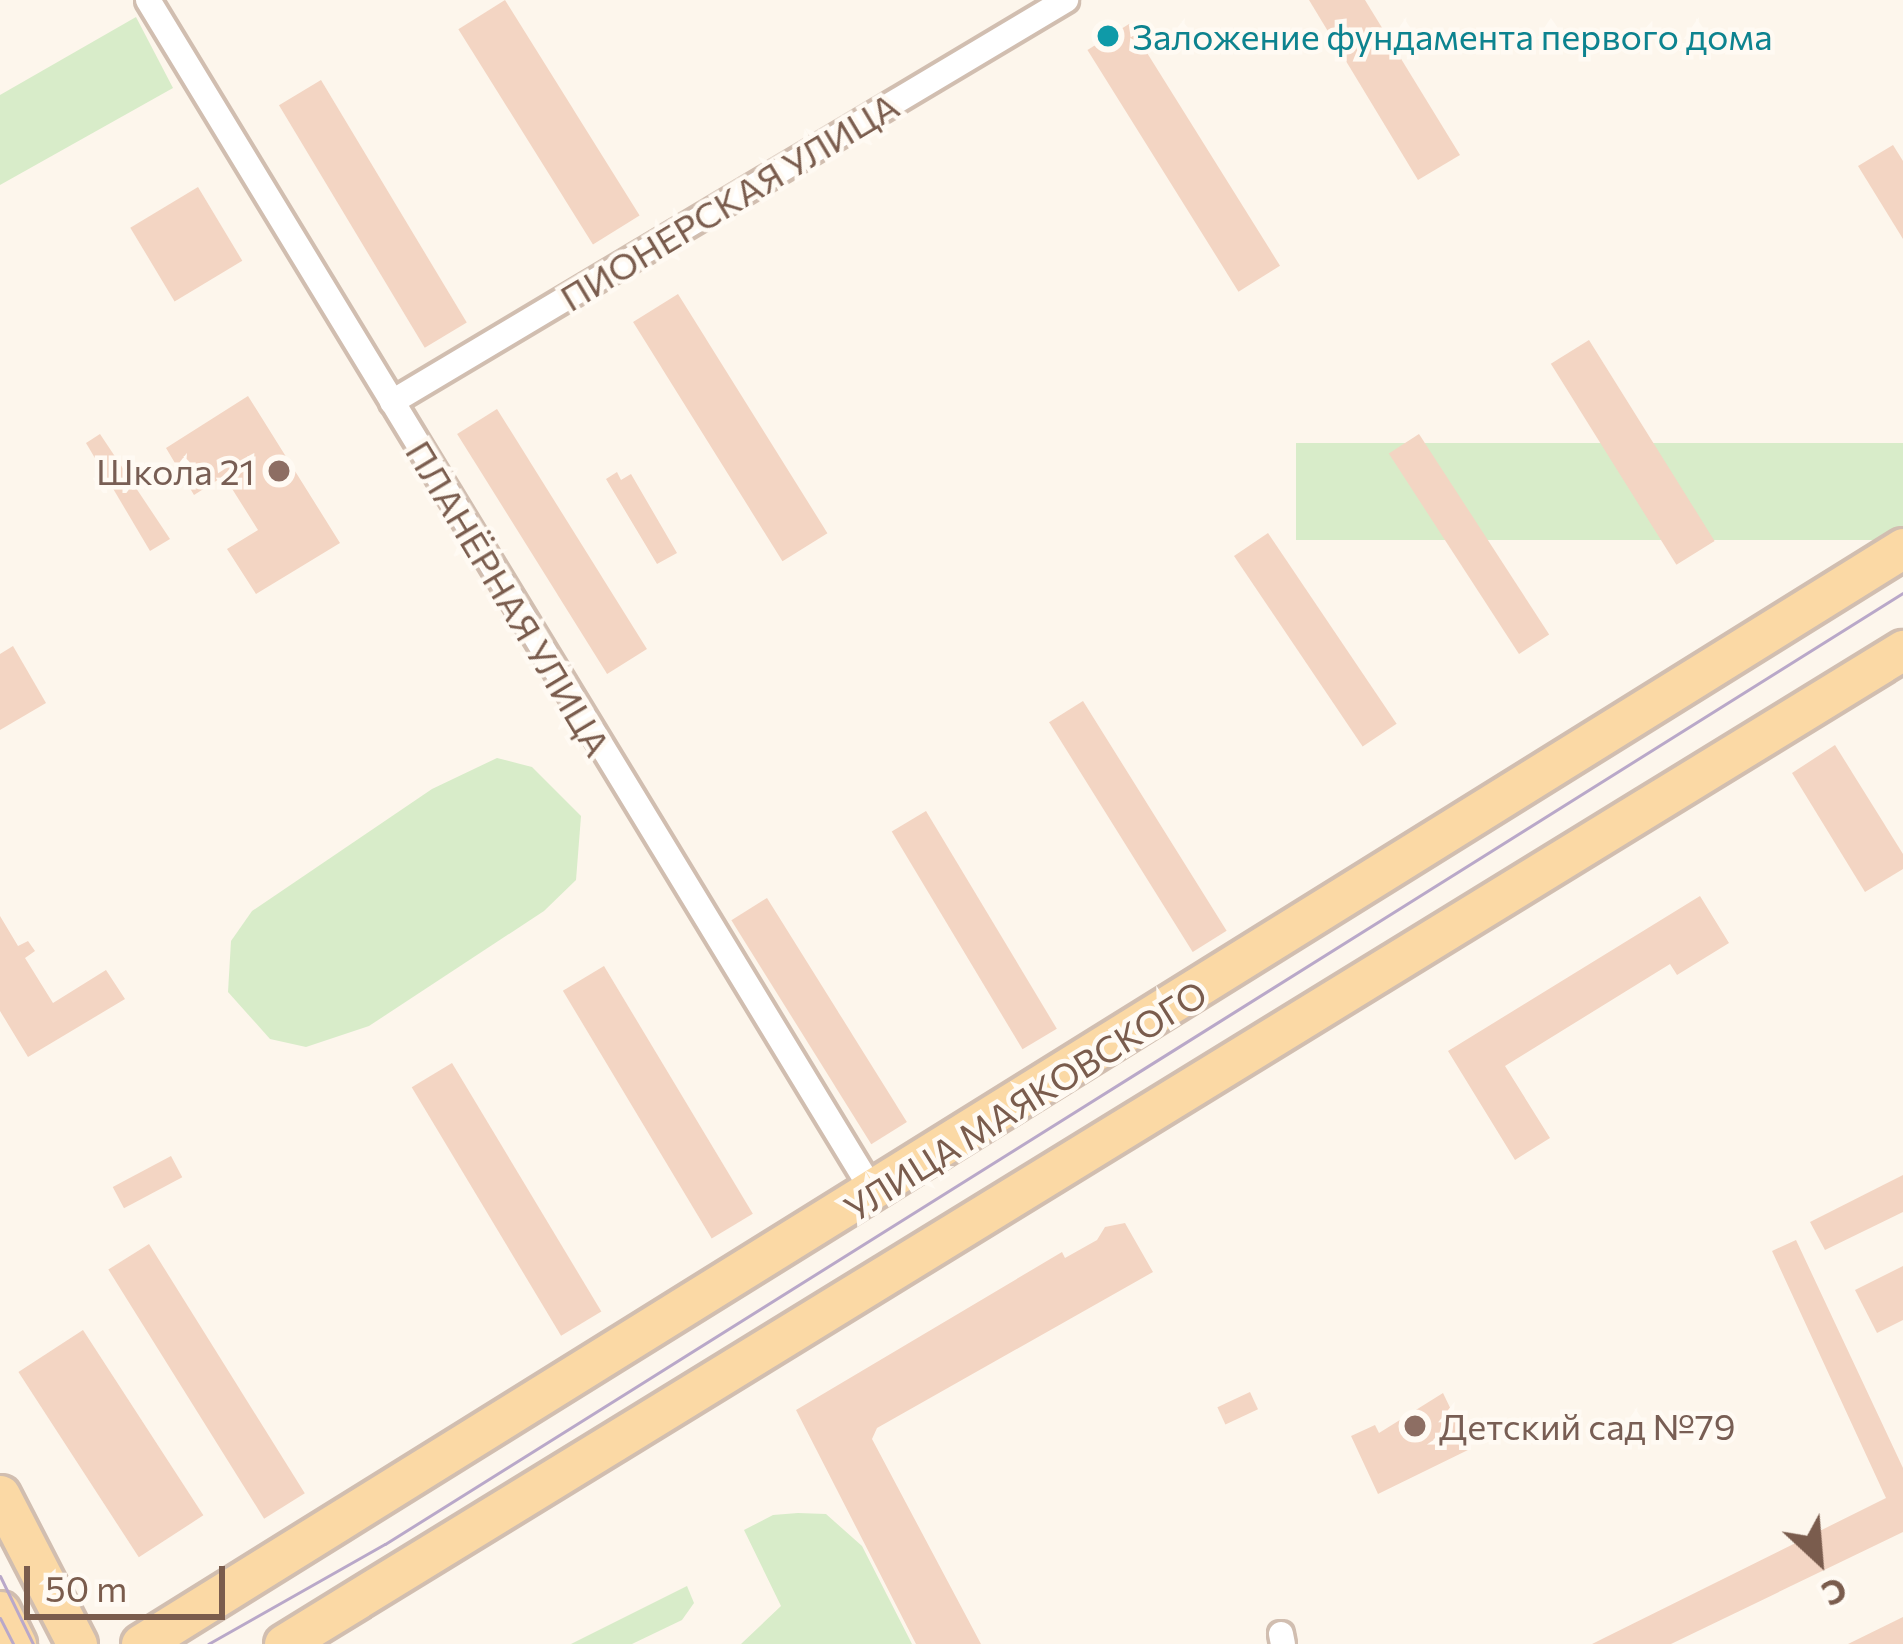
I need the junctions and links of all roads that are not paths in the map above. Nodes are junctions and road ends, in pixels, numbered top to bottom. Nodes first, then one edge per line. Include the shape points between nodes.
1 (148, 0) edge
2 (1066, 0) edge
3 (392, 403) junction
4 (1903, 548) edge
5 (1903, 650) edge
6 (874, 1193) junction
7 (0, 1495) edge
8 (0, 1611) edge
9 (16, 1644) edge
10 (77, 1644) edge
11 (141, 1644) edge
12 (284, 1644) edge

1 - 3 street, ПЛАНЁРНАЯ УЛИЦА
2 - 3 street, ПИОНЕРСКАЯ УЛИЦА
3 - 6 street, ПЛАНЁРНАЯ УЛИЦА
4 - 6 main road, УЛИЦА МАЯКОВСКОГО
5 - 12 main road, УЛИЦА МАЯКОВСКОГО
6 - 11 main road, УЛИЦА МАЯКОВСКОГО
7 - 10 main road
8 - 9 main road

